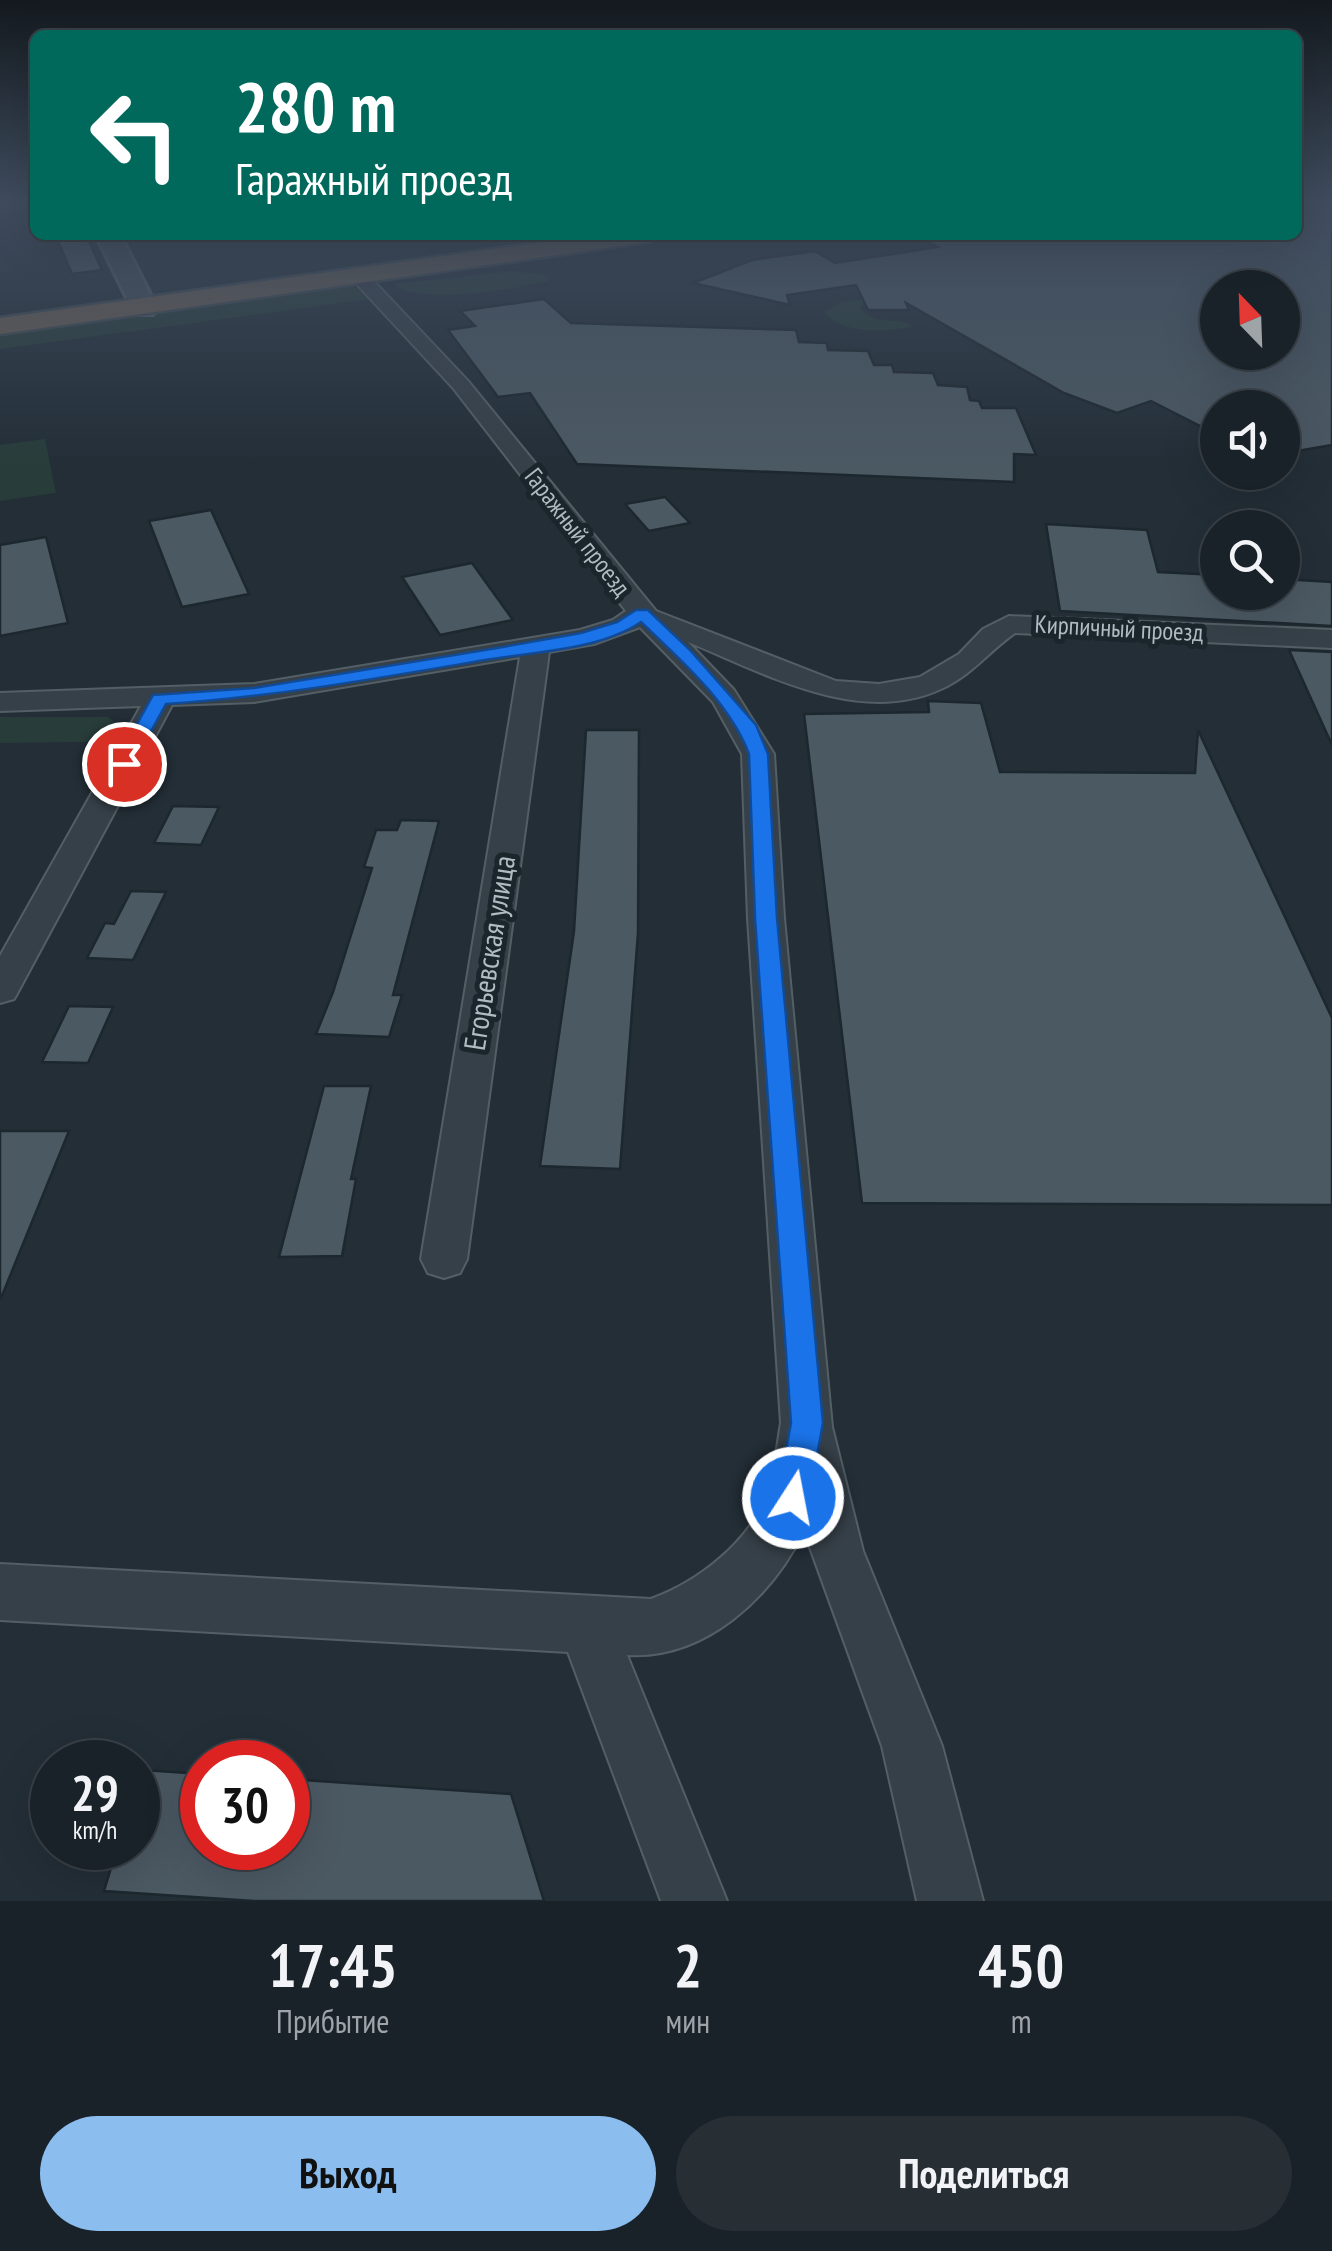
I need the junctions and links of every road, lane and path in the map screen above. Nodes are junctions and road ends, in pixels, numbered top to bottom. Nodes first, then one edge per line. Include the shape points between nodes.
1 (134, 287) edge
2 (292, 287) edge
3 (369, 287) edge
4 (144, 308) junction
5 (0, 326) edge
6 (642, 614) junction
7 (1332, 639) edge
8 (536, 646) junction
9 (160, 699) junction
10 (0, 702) edge
11 (0, 990) edge
12 (444, 1260) dead end
13 (807, 1423) junction
14 (0, 1592) edge
15 (587, 1627) junction
16 (694, 1901) edge
17 (950, 1901) edge

1 - 4 street
2 - 4 highway
3 - 6 street, Гаражный проезд via 461,385
4 - 5 highway
6 - 7 street, Кирпичный проезд via 831,690 878,692 928,684 969,660 1009,624
6 - 8 street, Гаражный проезд via 624,626
6 - 13 street via 740,718 758,754
8 - 9 street, Гаражный проезд via 254,693
8 - 12 street, Егорьевская улица
9 - 10 street, Гаражный проезд
9 - 11 street
13 - 15 street via 793,1498 771,1542 740,1578 704,1608 651,1628
13 - 17 street via 836,1551 912,1746
14 - 15 street
15 - 16 street

